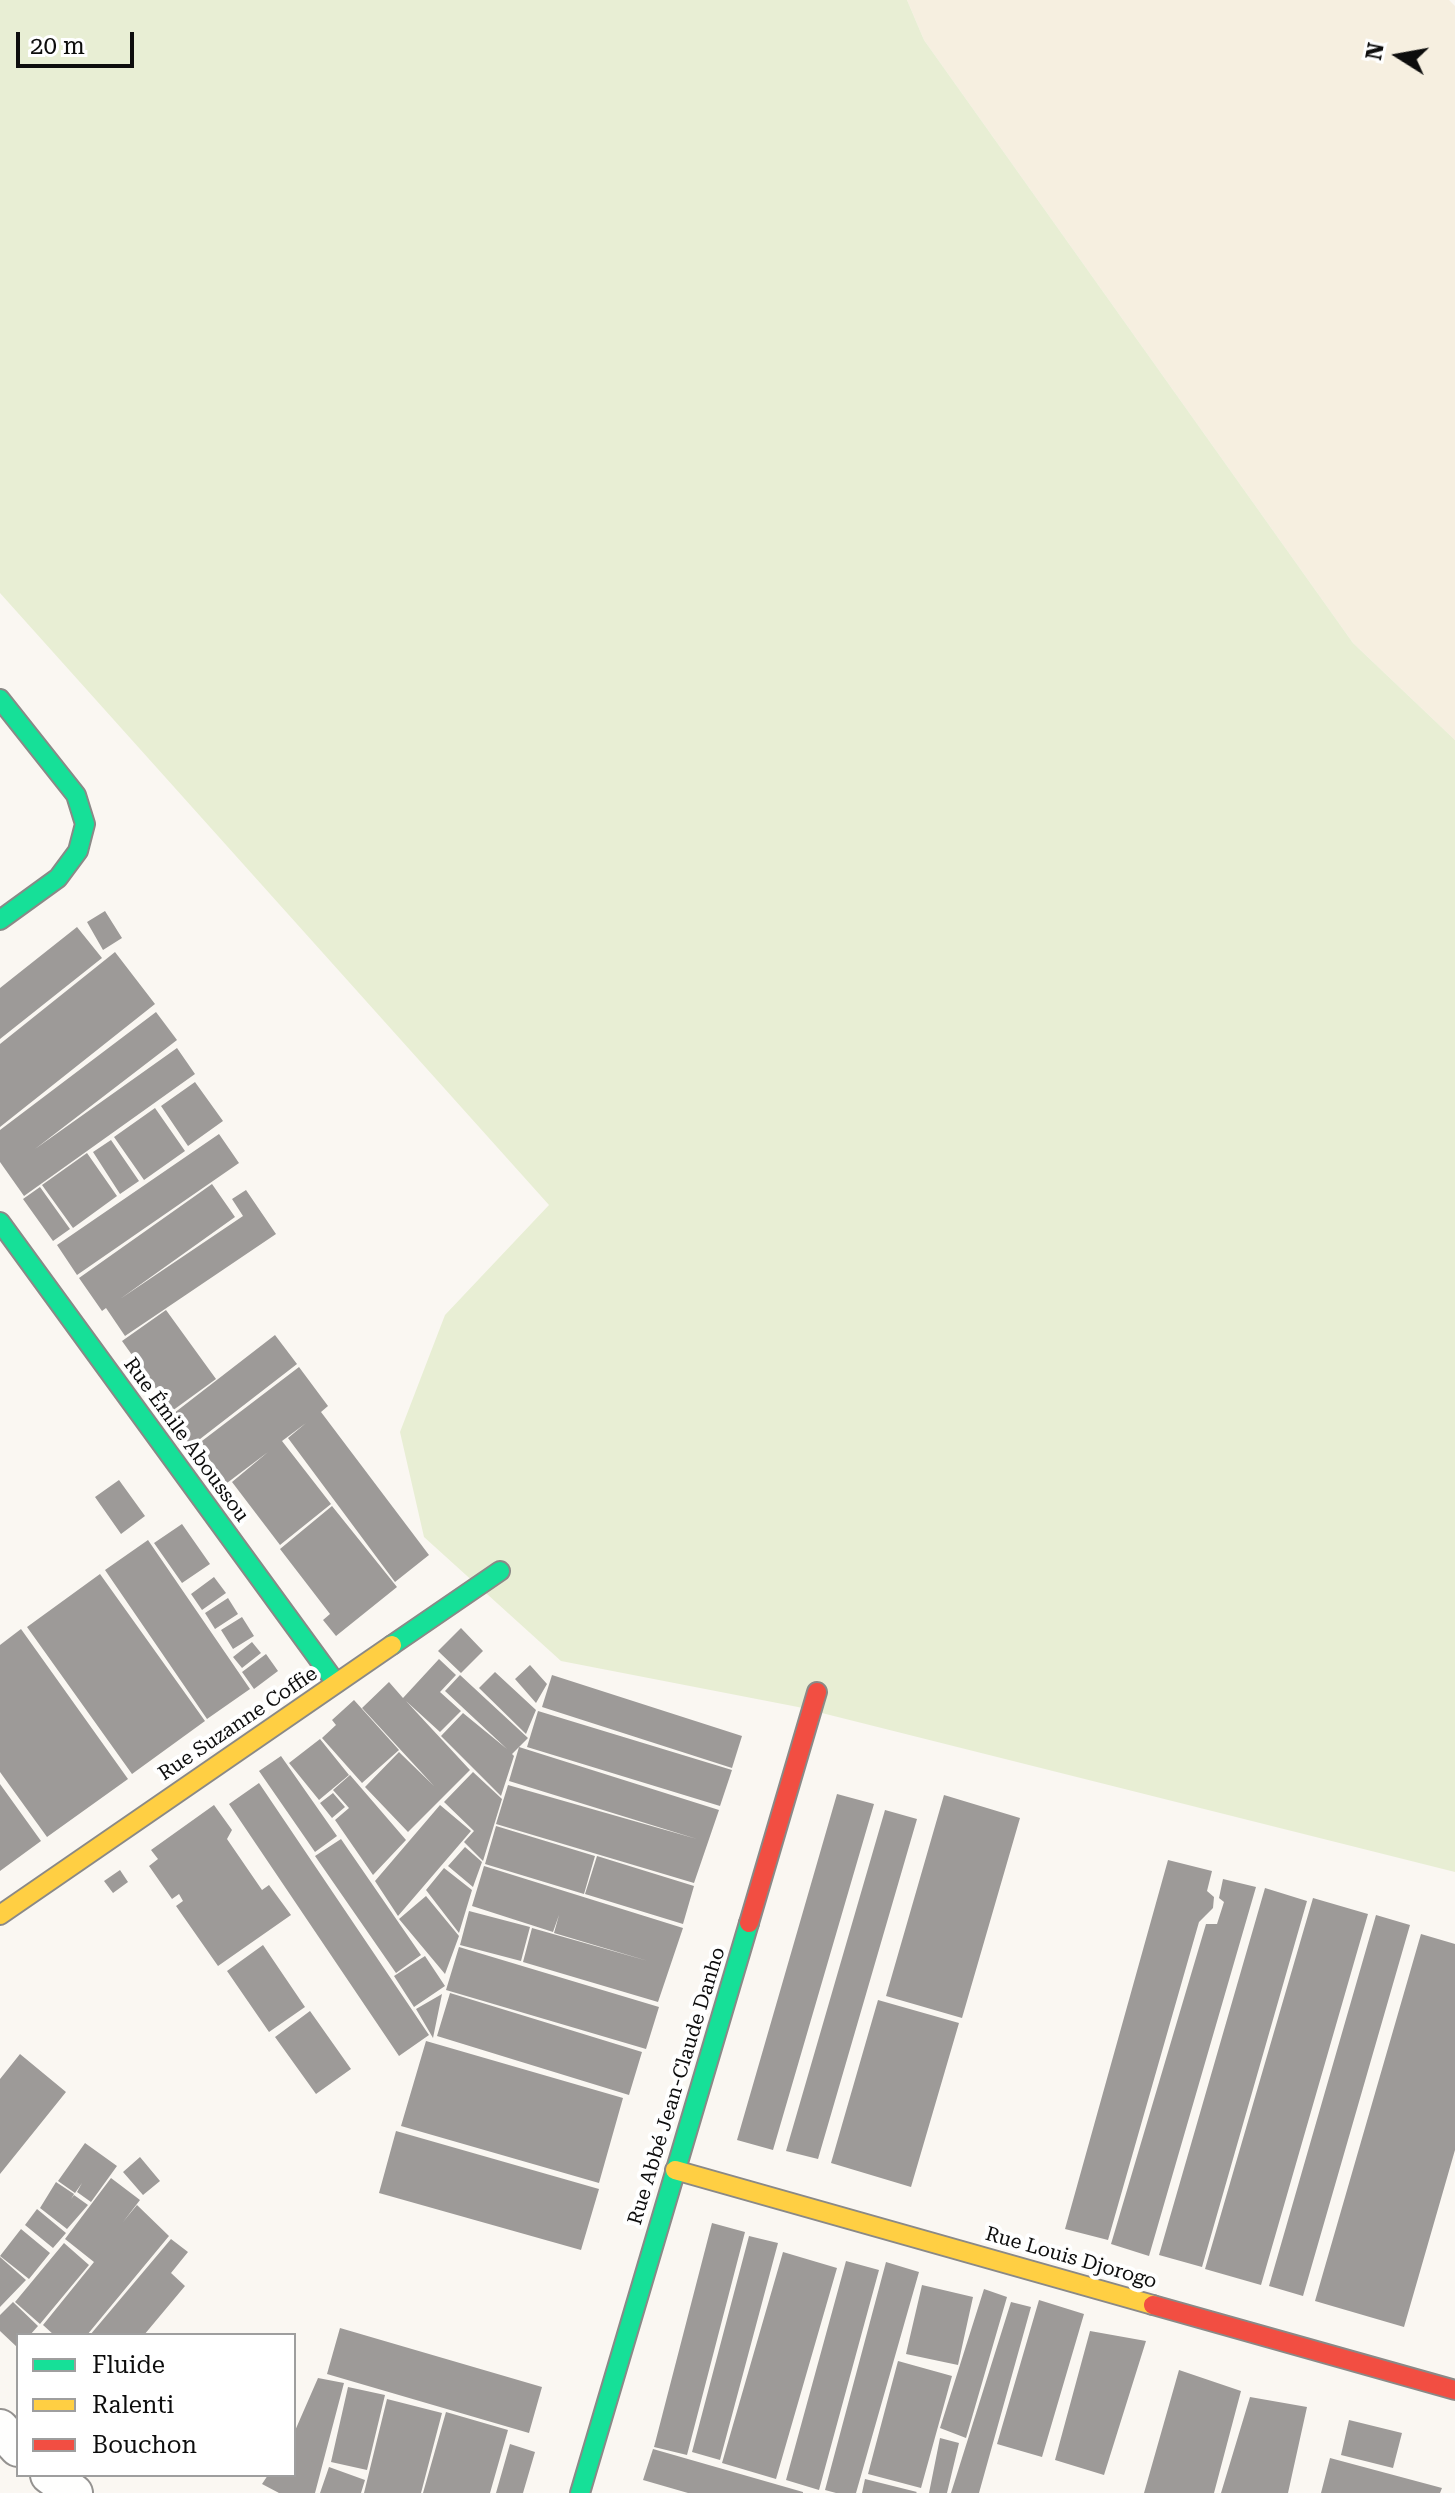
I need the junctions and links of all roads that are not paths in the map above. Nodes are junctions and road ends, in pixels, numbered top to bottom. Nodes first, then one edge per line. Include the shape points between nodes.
1 (0, 699) edge
2 (0, 920) edge
3 (0, 1222) edge
4 (500, 1571) dead end
5 (336, 1683) junction
6 (817, 1692) dead end
7 (0, 1915) edge
8 (675, 2170) junction
9 (1455, 2390) edge
10 (0, 2428) edge
11 (16, 2446) edge
12 (52, 2477) edge
13 (74, 2493) edge
14 (580, 2493) edge

1 - 2 street via 76,795 85,824 78,851 58,878
3 - 5 street, Rue Émile Aboussou
4 - 5 street, Rue Suzanne Coffie
5 - 7 street, Rue Suzanne Coffie
6 - 8 street, Rue Abbé Jean-Claude Danho
8 - 9 street, Rue Louis Djorogo
8 - 14 street, Rue Abbé Jean-Claude Danho
10 - 11 street
12 - 13 street

